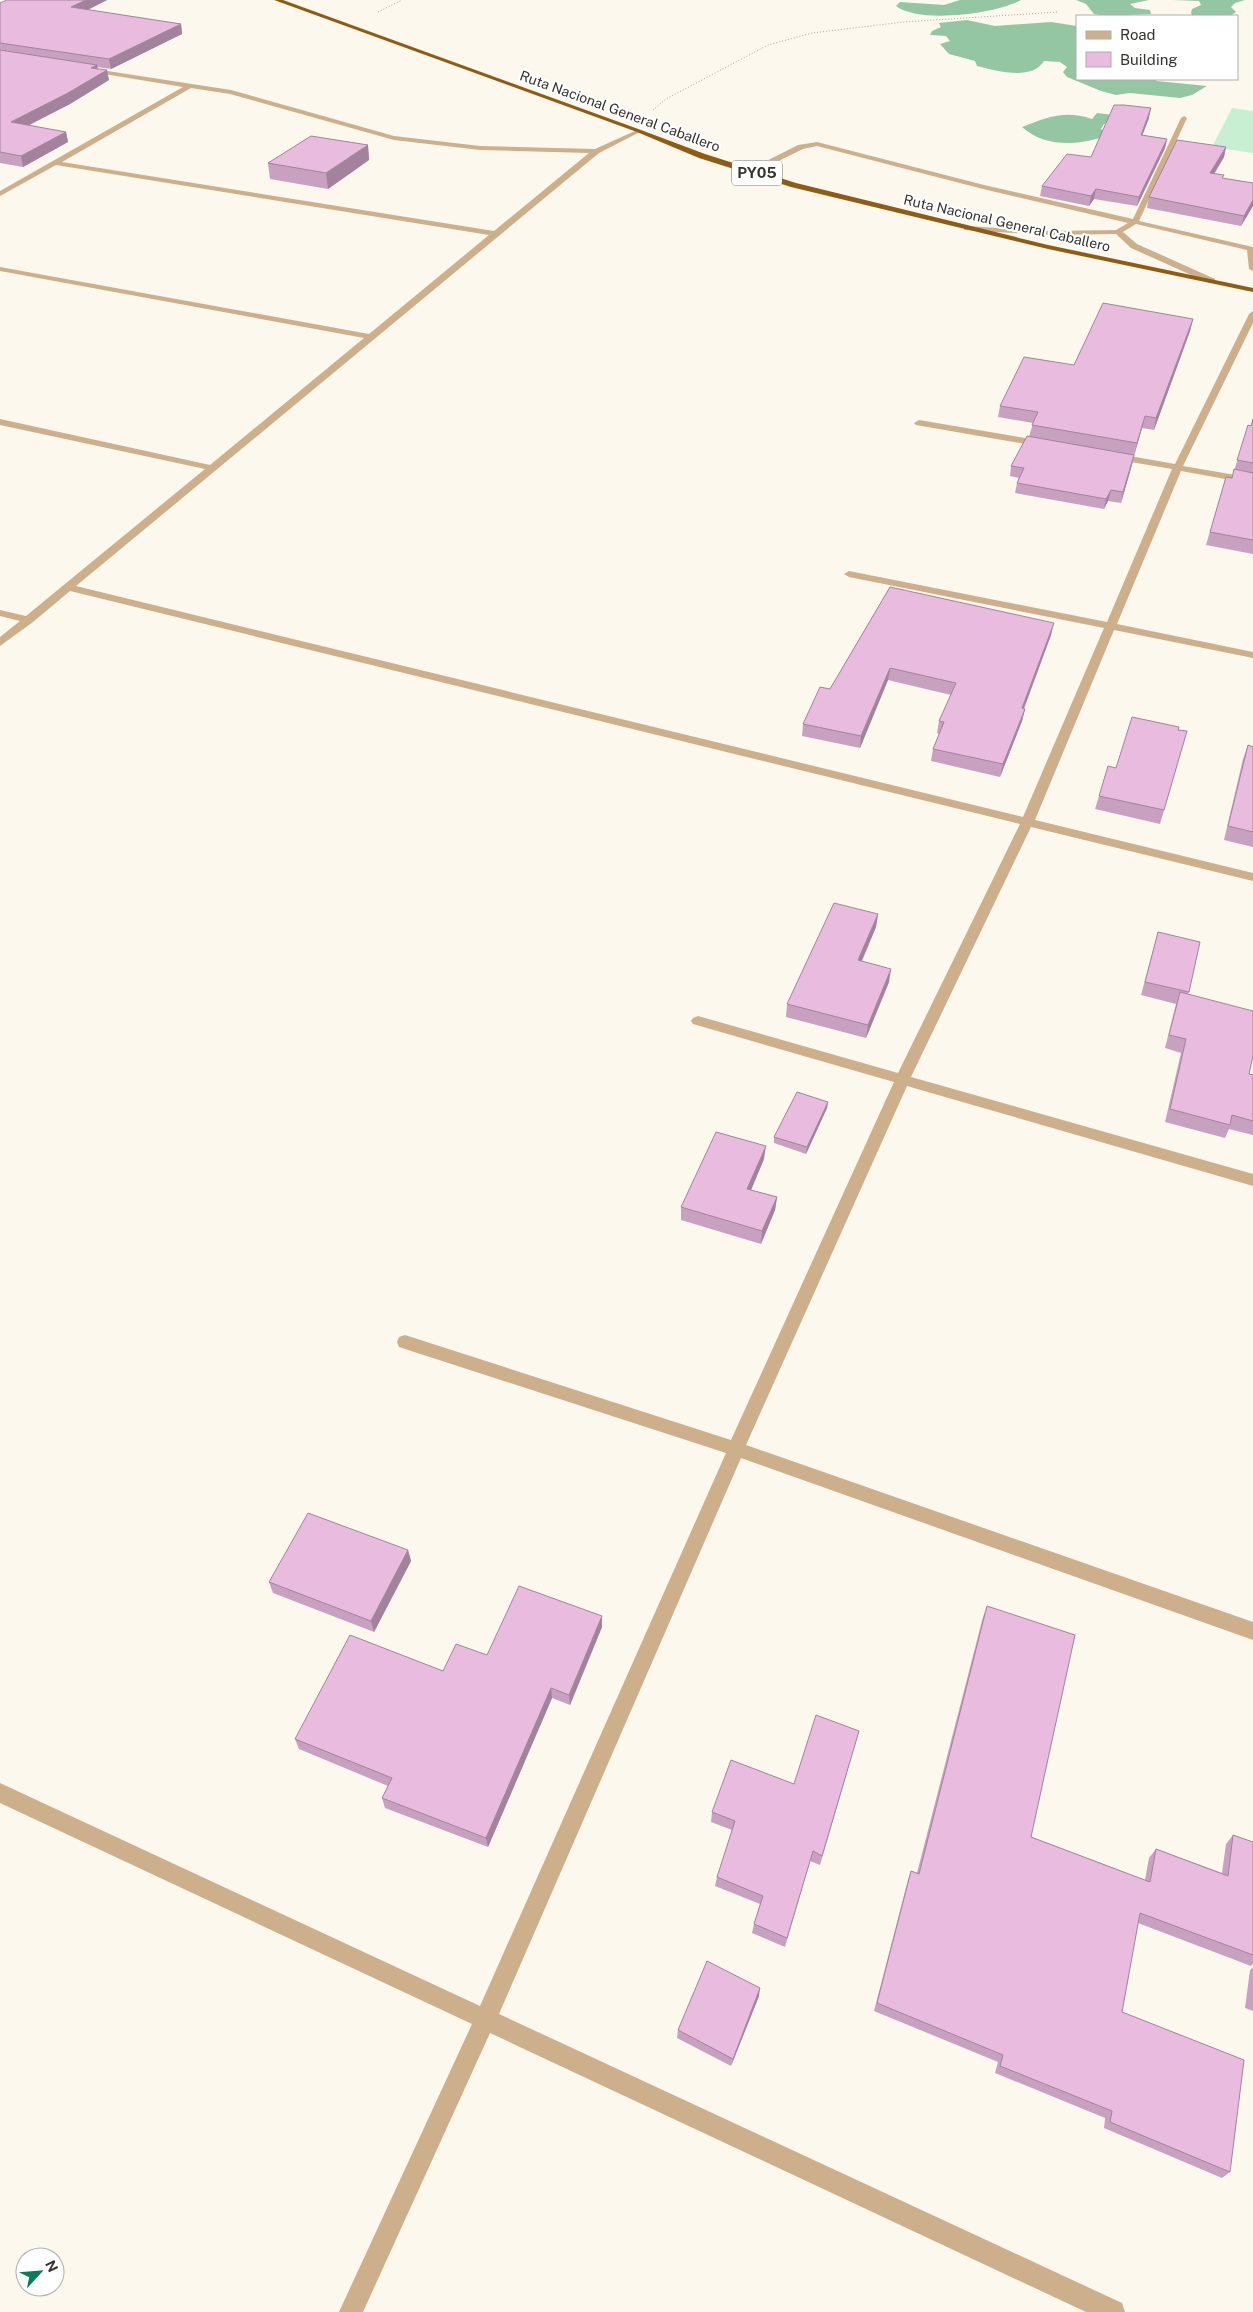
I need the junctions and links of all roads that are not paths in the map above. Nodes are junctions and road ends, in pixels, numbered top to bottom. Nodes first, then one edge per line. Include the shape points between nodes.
1 (277, 0) edge
2 (76, 68) edge
3 (191, 86) junction
4 (1184, 118) dead end
5 (635, 130) junction
6 (596, 151) junction
7 (55, 163) junction
8 (751, 171) junction
9 (0, 194) edge
10 (1135, 222) junction
11 (967, 228) junction
12 (1118, 232) junction
13 (498, 234) junction
14 (1252, 249) edge
15 (0, 269) edge
16 (1253, 269) edge
17 (1212, 281) junction
18 (1253, 290) edge
19 (1253, 314) edge
20 (372, 337) junction
21 (0, 422) edge
22 (919, 423) dead end
23 (1053, 446) edge
24 (1101, 454) edge
25 (1178, 467) junction
26 (213, 468) junction
27 (1253, 481) edge
28 (849, 574) dead end
29 (68, 587) junction
30 (0, 613) edge
31 (28, 620) junction
32 (1110, 627) junction
33 (0, 643) edge
34 (1253, 654) edge
35 (1027, 823) junction
36 (1253, 877) edge
37 (698, 1021) dead end
38 (902, 1080) junction
39 (1253, 1180) edge
40 (404, 1342) dead end
41 (736, 1449) junction
42 (1253, 1631) edge
43 (0, 1793) edge
44 (485, 2020) junction
45 (351, 2312) edge
46 (1113, 2312) edge

1 - 5 highway, Ruta Nacional General Caballero / PY05
2 - 3 street
3 - 6 street via 231,92 394,138 480,148
3 - 7 street
4 - 10 street
5 - 6 street
5 - 8 highway, Ruta Nacional General Caballero / PY05
6 - 13 street
7 - 9 street
7 - 13 street
8 - 10 street via 802,147 817,144
8 - 11 highway, Ruta Nacional General Caballero / PY05 via 794,185
10 - 12 street
10 - 14 street
11 - 12 street via 1048,233
11 - 17 highway, Ruta Nacional General Caballero / PY05
12 - 17 street via 1142,250
13 - 20 street
14 - 16 street
15 - 20 street
17 - 18 highway, Ruta Nacional General Caballero / PY05
19 - 25 street
20 - 26 street
21 - 26 street
22 - 23 street
24 - 25 street
25 - 27 street
25 - 32 street
26 - 29 street
28 - 32 street
29 - 31 street
29 - 35 street
30 - 31 street
31 - 33 street
32 - 34 street
32 - 35 street
35 - 36 street
35 - 38 street
37 - 38 street
38 - 39 street
38 - 41 street
40 - 41 street
41 - 42 street
41 - 44 street
43 - 44 street
44 - 45 street
44 - 46 street

